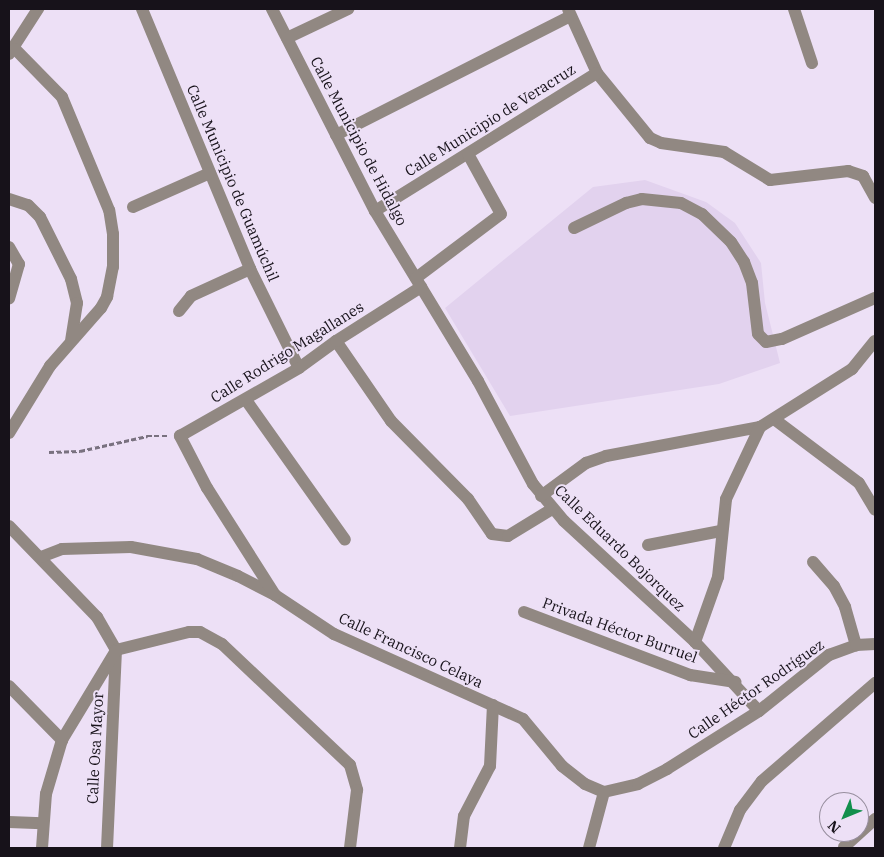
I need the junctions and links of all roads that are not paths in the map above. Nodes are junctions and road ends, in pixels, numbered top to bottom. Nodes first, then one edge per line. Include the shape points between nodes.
1 (38, 9) edge
2 (142, 9) edge
3 (272, 9) edge
4 (348, 9) edge
5 (794, 9) edge
6 (570, 12) edge
7 (286, 38) junction
8 (12, 52) edge
9 (812, 63) dead end
10 (597, 73) junction
11 (336, 135) junction
12 (468, 154) junction
13 (210, 173) junction
14 (875, 198) edge
15 (9, 199) edge
16 (133, 207) dead end
17 (375, 211) junction
18 (574, 228) dead end
19 (9, 247) edge
20 (250, 269) junction
21 (418, 282) junction
22 (875, 298) edge
23 (9, 299) edge
24 (179, 311) dead end
25 (71, 340) junction
26 (336, 341) junction
27 (875, 341) edge
28 (299, 368) junction
29 (246, 400) junction
30 (774, 419) junction
31 (760, 427) junction
32 (9, 433) edge
33 (541, 496) junction
34 (552, 509) junction
35 (875, 510) edge
36 (9, 526) edge
37 (722, 532) junction
38 (345, 540) dead end
39 (648, 545) dead end
40 (41, 557) junction
41 (814, 562) dead end
42 (275, 595) junction
43 (524, 612) dead end
44 (695, 642) junction
45 (875, 644) edge
46 (856, 645) junction
47 (116, 650) junction
48 (735, 682) junction
49 (875, 683) edge
50 (9, 686) edge
51 (493, 705) junction
52 (759, 711) junction
53 (62, 740) junction
54 (604, 792) junction
55 (875, 819) edge
56 (9, 822) edge
57 (42, 823) junction
58 (844, 847) dead end
59 (42, 848) edge
60 (107, 848) edge
61 (350, 848) edge
62 (460, 848) edge
63 (589, 848) edge
64 (724, 848) edge

1 - 8 street
2 - 13 street, Calle Municipio de Guamúchil
3 - 7 street, Calle Municipio de Hidalgo
4 - 7 street
5 - 9 street
6 - 10 street
6 - 11 street
7 - 11 street, Calle Municipio de Hidalgo
8 - 25 street via 62,97 109,210 113,267 107,297 94,318
10 - 12 street, Calle Municipio de Veracruz
10 - 14 street via 641,130 661,143 724,152 770,180 848,171 863,176
11 - 17 street, Calle Municipio de Hidalgo
12 - 17 street, Calle Municipio de Veracruz
12 - 21 street, Calle Rodrigo Magallanes via 501,214
13 - 16 street
13 - 20 street, Calle Municipio de Guamúchil
15 - 25 street via 28,205 40,217 71,279 77,303
17 - 21 street, Calle Municipio de Hidalgo
18 - 22 street via 626,203 642,199 681,203 702,214 731,242 744,262 752,283 759,337 766,342 782,339
19 - 23 street via 19,264
20 - 24 street via 192,296
20 - 28 street, Calle Municipio de Guamúchil
21 - 26 street, Calle Rodrigo Magallanes
21 - 33 street, Calle Eduardo Bojorquez via 478,381
25 - 32 street via 35,386
26 - 28 street, Calle Rodrigo Magallanes
26 - 34 street via 391,421 468,499 488,530 496,536 508,536
27 - 30 street via 852,369
28 - 29 street, Calle Rodrigo Magallanes
29 - 38 street
29 - 42 street, Calle Rodrigo Magallanes via 180,436 207,488
30 - 31 street
30 - 35 street via 859,483
31 - 33 street via 606,456 586,463
31 - 37 street via 726,499
33 - 34 street, Calle Eduardo Bojorquez
34 - 44 street, Calle Eduardo Bojorquez
36 - 40 street
37 - 39 street
37 - 44 street via 718,577
40 - 42 street, Calle Francisco Celaya via 62,549 96,546 164,551 238,576
40 - 47 street via 97,617
41 - 46 street via 842,600
42 - 51 street, Calle Francisco Celaya via 334,634
43 - 48 street, Privada Héctor Burruel via 690,675
44 - 48 street, Calle Eduardo Bojorquez
45 - 46 street, Calle Héctor Rodríguez
46 - 52 street, Calle Héctor Rodríguez via 829,656
47 - 53 street
47 - 60 street, Calle Osa Mayor
47 - 61 street via 189,632 200,632 222,644 350,765 357,790
48 - 52 street, Calle Eduardo Bojorquez
49 - 64 street via 762,781 740,810
50 - 53 street
51 - 54 street, Calle Francisco Celaya via 530,724 562,766 585,784
51 - 62 street via 490,766 464,816
52 - 54 street, Calle Héctor Rodríguez via 668,769 638,784
53 - 57 street via 46,794
54 - 63 street
55 - 58 street
56 - 57 street
57 - 59 street

